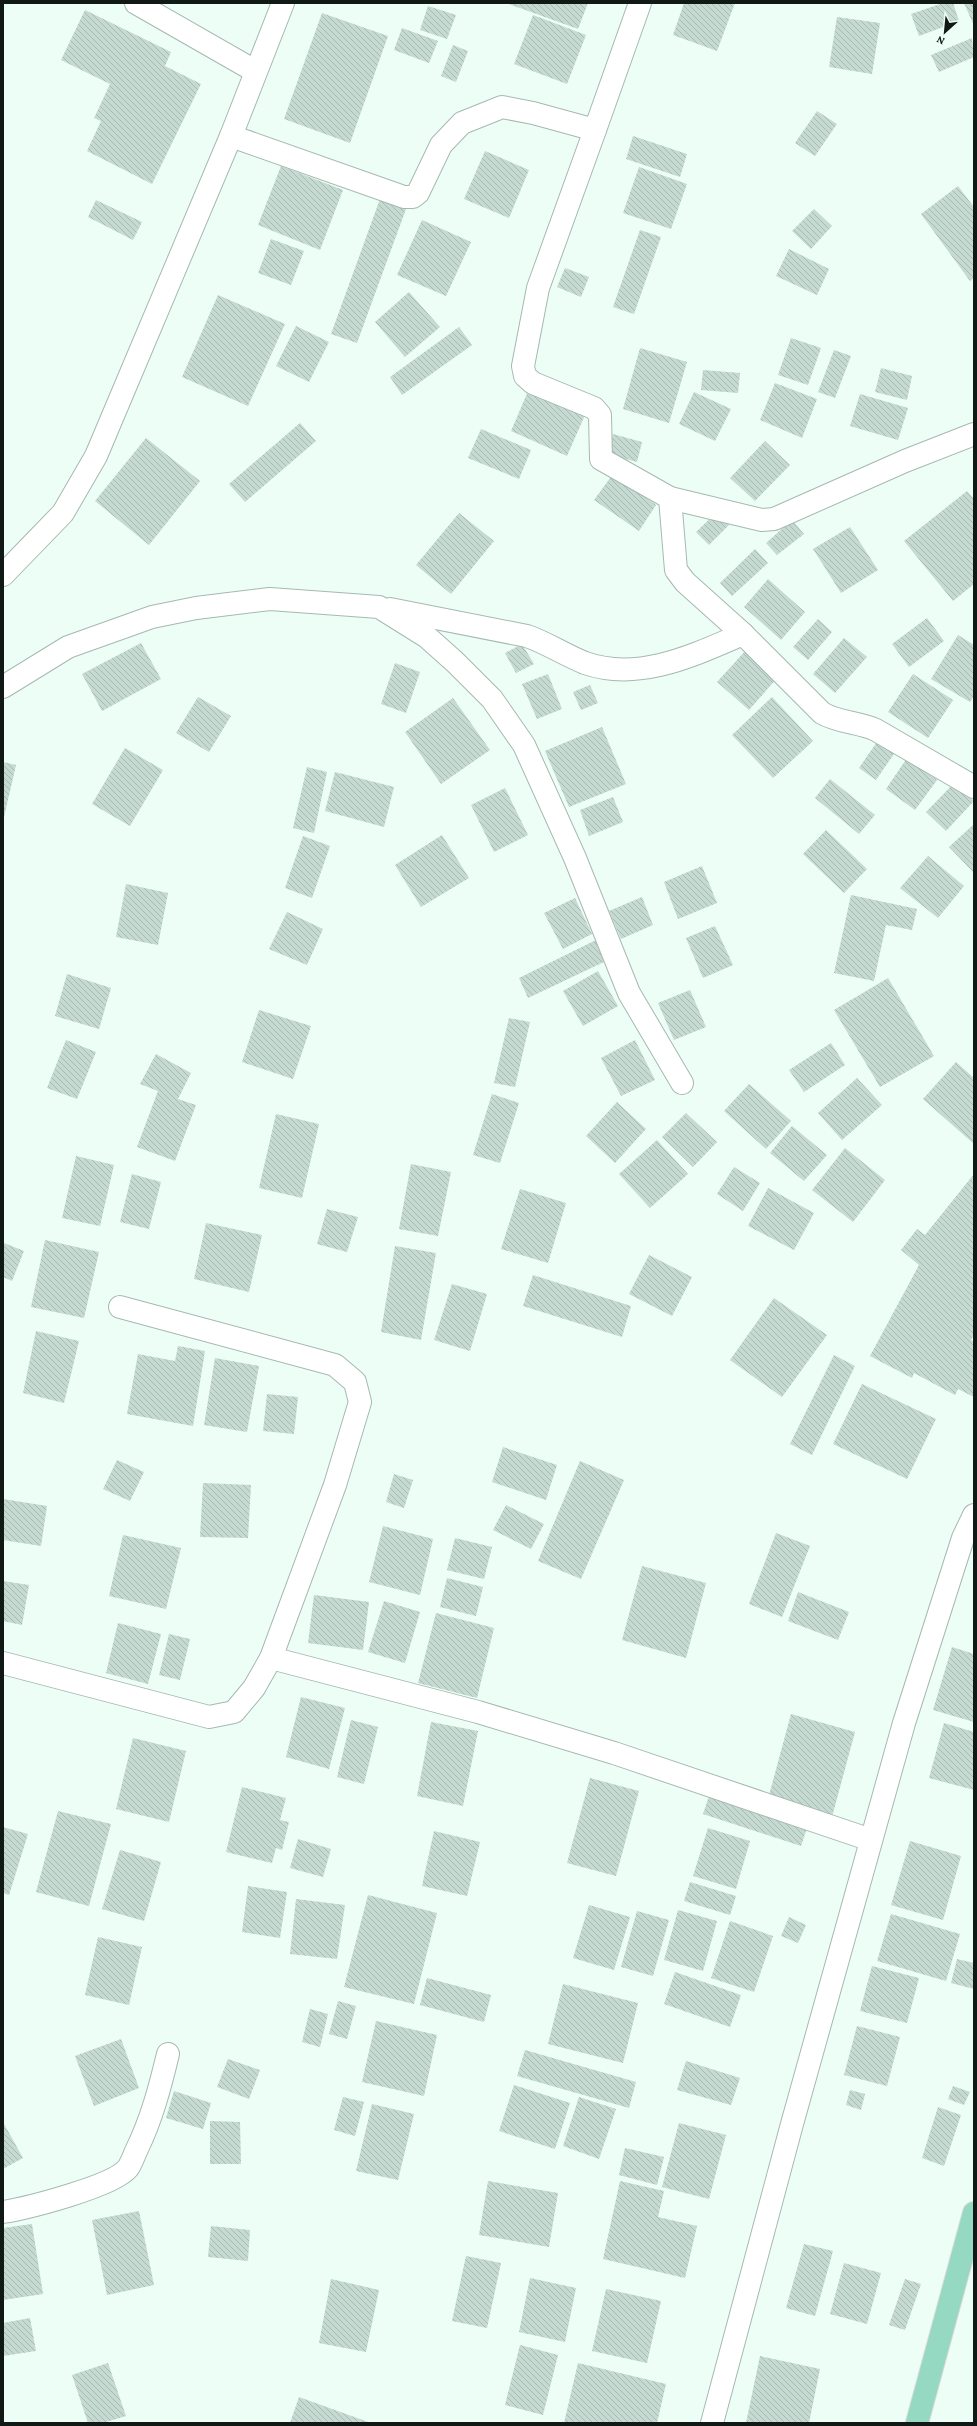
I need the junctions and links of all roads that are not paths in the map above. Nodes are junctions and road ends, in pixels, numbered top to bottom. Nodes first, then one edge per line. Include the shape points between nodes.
1 (136, 3) edge
2 (283, 3) edge
3 (640, 3) edge
4 (255, 71) junction
5 (594, 130) junction
6 (231, 136) junction
7 (974, 434) edge
8 (670, 498) junction
9 (3, 575) edge
10 (379, 607) junction
11 (743, 634) junction
12 (3, 687) edge
13 (974, 787) edge
14 (682, 1083) dead end
15 (120, 1307) dead end
16 (974, 1515) edge
17 (271, 1658) junction
18 (3, 1663) edge
19 (870, 1840) junction
20 (168, 2054) dead end
21 (3, 2212) edge
22 (974, 2213) edge
23 (712, 2423) edge
24 (917, 2423) edge

1 - 4 street
2 - 4 street
3 - 5 street
4 - 6 street
5 - 6 street via 502,107 462,124 441,145 418,193 413,197 404,197
5 - 8 street via 538,288 523,366 525,376 533,383 594,408 600,415 601,458
6 - 9 street via 96,456 63,513
7 - 8 street via 905,461 774,519 762,520
8 - 11 street via 676,570 685,582
10 - 11 street via 527,636 585,662 609,669 645,668 673,663
10 - 12 street via 270,599 152,616 68,647
10 - 14 street via 427,637 455,662 492,699 524,745 576,858 629,993
11 - 13 street via 822,713 832,719 863,724 876,730
15 - 17 street via 335,1365 355,1382 360,1402 336,1485
16 - 19 street via 964,1538 904,1723
17 - 18 street via 254,1688 234,1712 209,1716
17 - 19 street via 478,1712
19 - 23 street
20 - 21 street via 158,2100 147,2129 127,2168 115,2179 46,2202
22 - 24 main road

